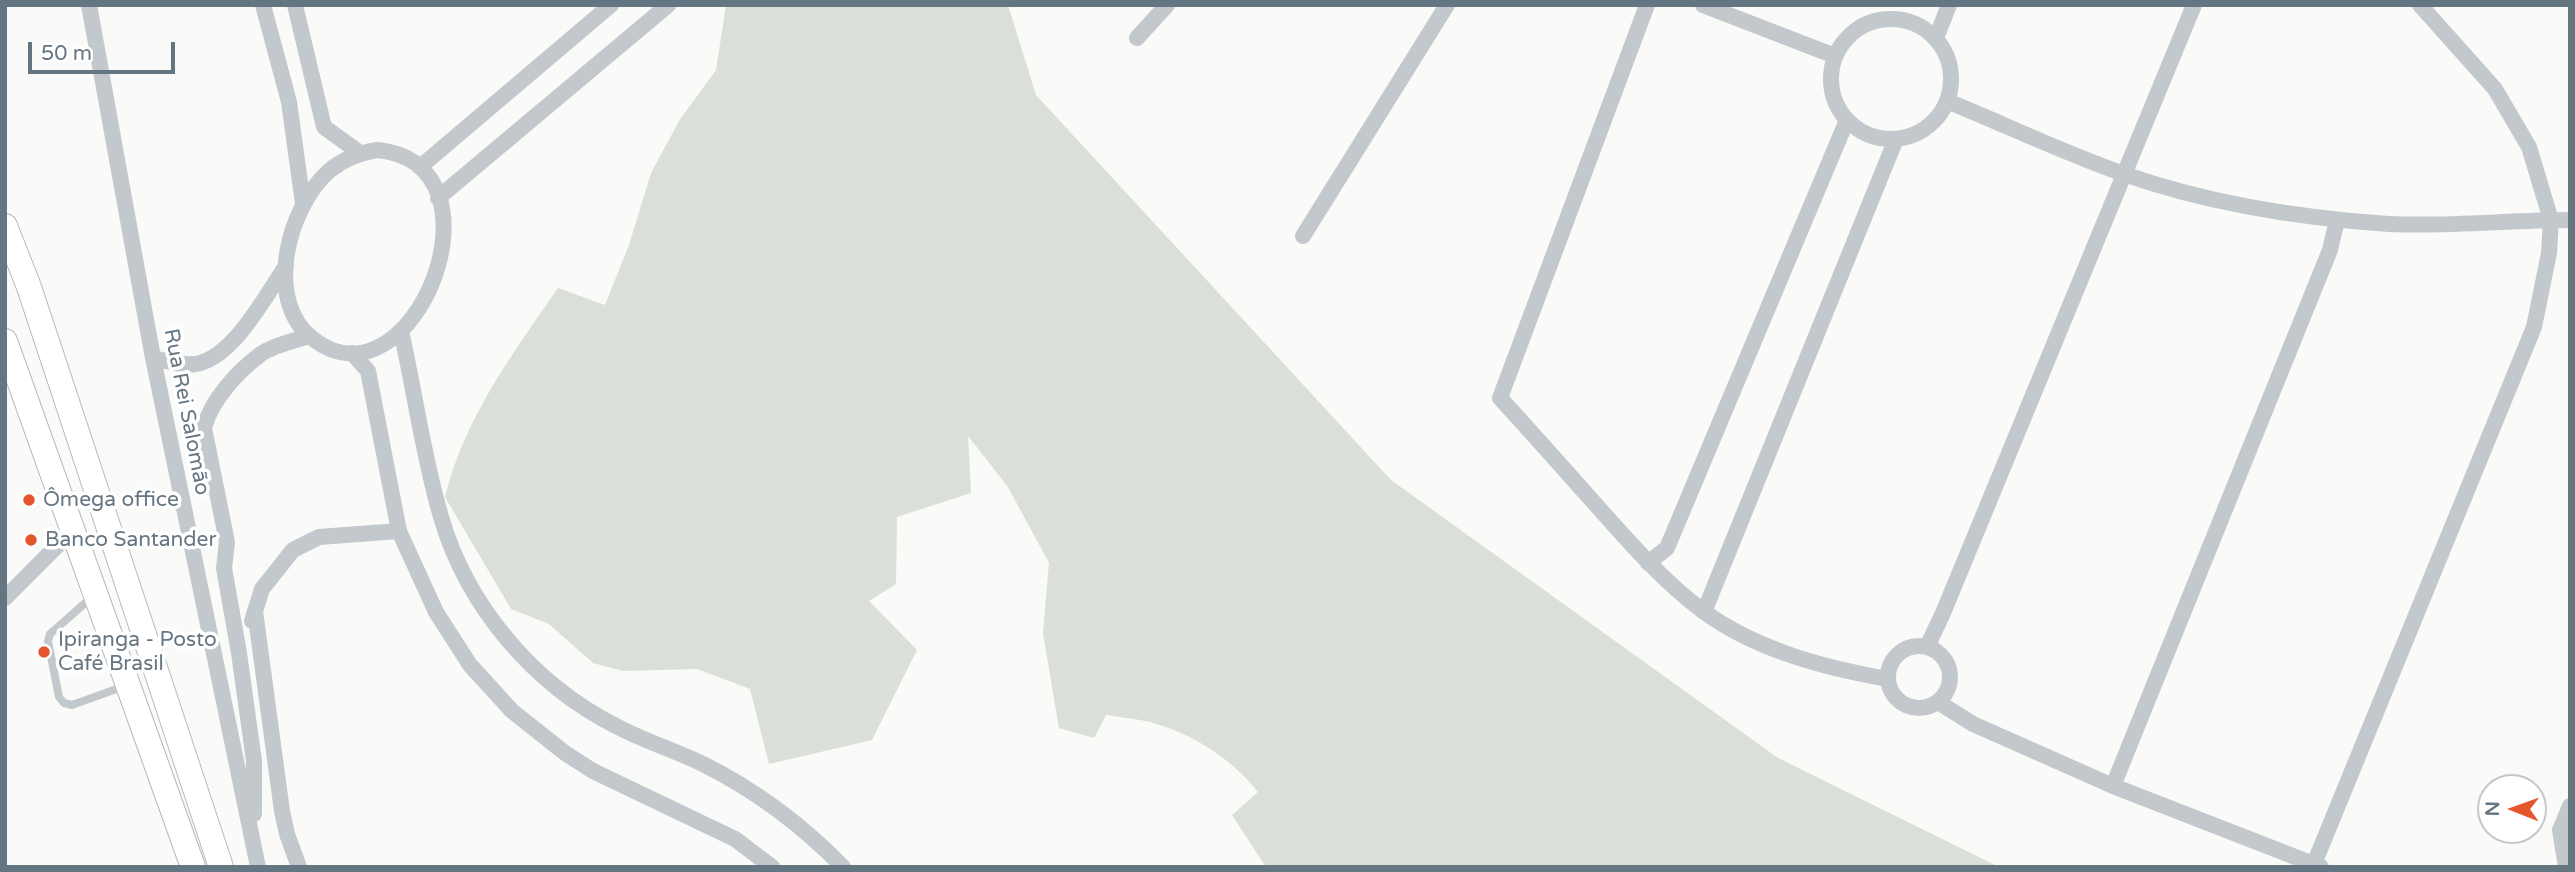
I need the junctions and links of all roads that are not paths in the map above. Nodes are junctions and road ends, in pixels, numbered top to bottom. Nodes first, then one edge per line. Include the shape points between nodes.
1 (89, 5) edge
2 (263, 5) edge
3 (295, 5) edge
4 (611, 5) edge
5 (668, 5) edge
6 (1167, 5) edge
7 (1447, 5) edge
8 (1647, 5) edge
9 (1703, 5) edge
10 (1949, 5) edge
11 (2194, 5) edge
12 (2420, 5) edge
13 (1890, 12) edge
14 (1137, 38) dead end
15 (1936, 38) junction
16 (1835, 56) junction
17 (1947, 101) junction
18 (1847, 120) junction
19 (1896, 139) junction
20 (360, 153) junction
21 (420, 167) junction
22 (2123, 174) junction
23 (439, 198) junction
24 (303, 204) junction
25 (2337, 219) junction
26 (2551, 220) junction
27 (2570, 220) edge
28 (5, 226) edge
29 (1303, 236) dead end
30 (286, 266) junction
31 (401, 331) junction
32 (309, 335) junction
33 (5, 341) edge
34 (352, 353) junction
35 (153, 358) junction
36 (399, 531) junction
37 (71, 532) junction
38 (1648, 563) junction
39 (94, 595) junction
40 (5, 598) edge
41 (255, 611) junction
42 (1704, 612) junction
43 (1927, 648) junction
44 (239, 653) junction
45 (1888, 679) junction
46 (127, 685) junction
47 (1938, 702) junction
48 (2113, 786) junction
49 (2570, 807) edge
50 (256, 860) edge
51 (2318, 865) edge
52 (192, 867) edge
53 (221, 867) edge
54 (299, 867) edge
55 (772, 867) edge
56 (843, 867) edge
57 (2566, 867) edge

1 - 35 street, Rua Rei Salomão
2 - 24 street via 289,102
3 - 20 street via 324,127
4 - 21 street
5 - 23 street
6 - 14 street
7 - 29 street
8 - 38 street via 1500,398
9 - 16 street
10 - 15 street
11 - 22 street
12 - 26 street via 2495,89 2529,147
13 - 15 street
13 - 16 street via 1850,34
15 - 17 street via 1949,61
16 - 18 street via 1831,83
17 - 19 street via 1921,131
17 - 22 street
18 - 19 street via 1869,135
18 - 38 street via 1667,548
19 - 42 street
20 - 21 street via 393,151
20 - 24 street via 329,172
21 - 23 street
22 - 25 street via 2229,202
22 - 43 street
23 - 31 street via 443,237 438,269 426,299
24 - 30 street via 288,244
25 - 26 street via 2444,225
25 - 48 street via 2330,250
26 - 27 street
26 - 51 street via 2534,327
28 - 53 main road
30 - 32 street via 291,305
30 - 35 street via 250,321 206,361 178,364
31 - 34 street via 385,343
31 - 56 street via 441,520 466,578 499,630 540,674 572,699 614,726 737,783 799,826
32 - 34 street via 329,348
32 - 44 street via 263,352 221,394 204,428 227,542 224,568
33 - 37 main road
34 - 36 street via 368,371
35 - 50 street, Rua Rei Salomão
36 - 41 street via 319,537 293,550 262,589
36 - 55 street via 452,639 512,711 593,771 735,839
37 - 39 main road
37 - 40 street
38 - 42 street
39 - 46 main road
39 - 46 lane via 50,634 59,697 72,705
41 - 44 street
41 - 54 street via 282,811
42 - 45 street via 1798,657
43 - 45 street via 1899,653
43 - 47 street via 1948,667 1948,686
44 - 50 street via 254,761
45 - 47 street via 1894,697 1910,707
46 - 52 main road
47 - 48 street via 1973,724
48 - 51 street
49 - 57 street via 2560,830

